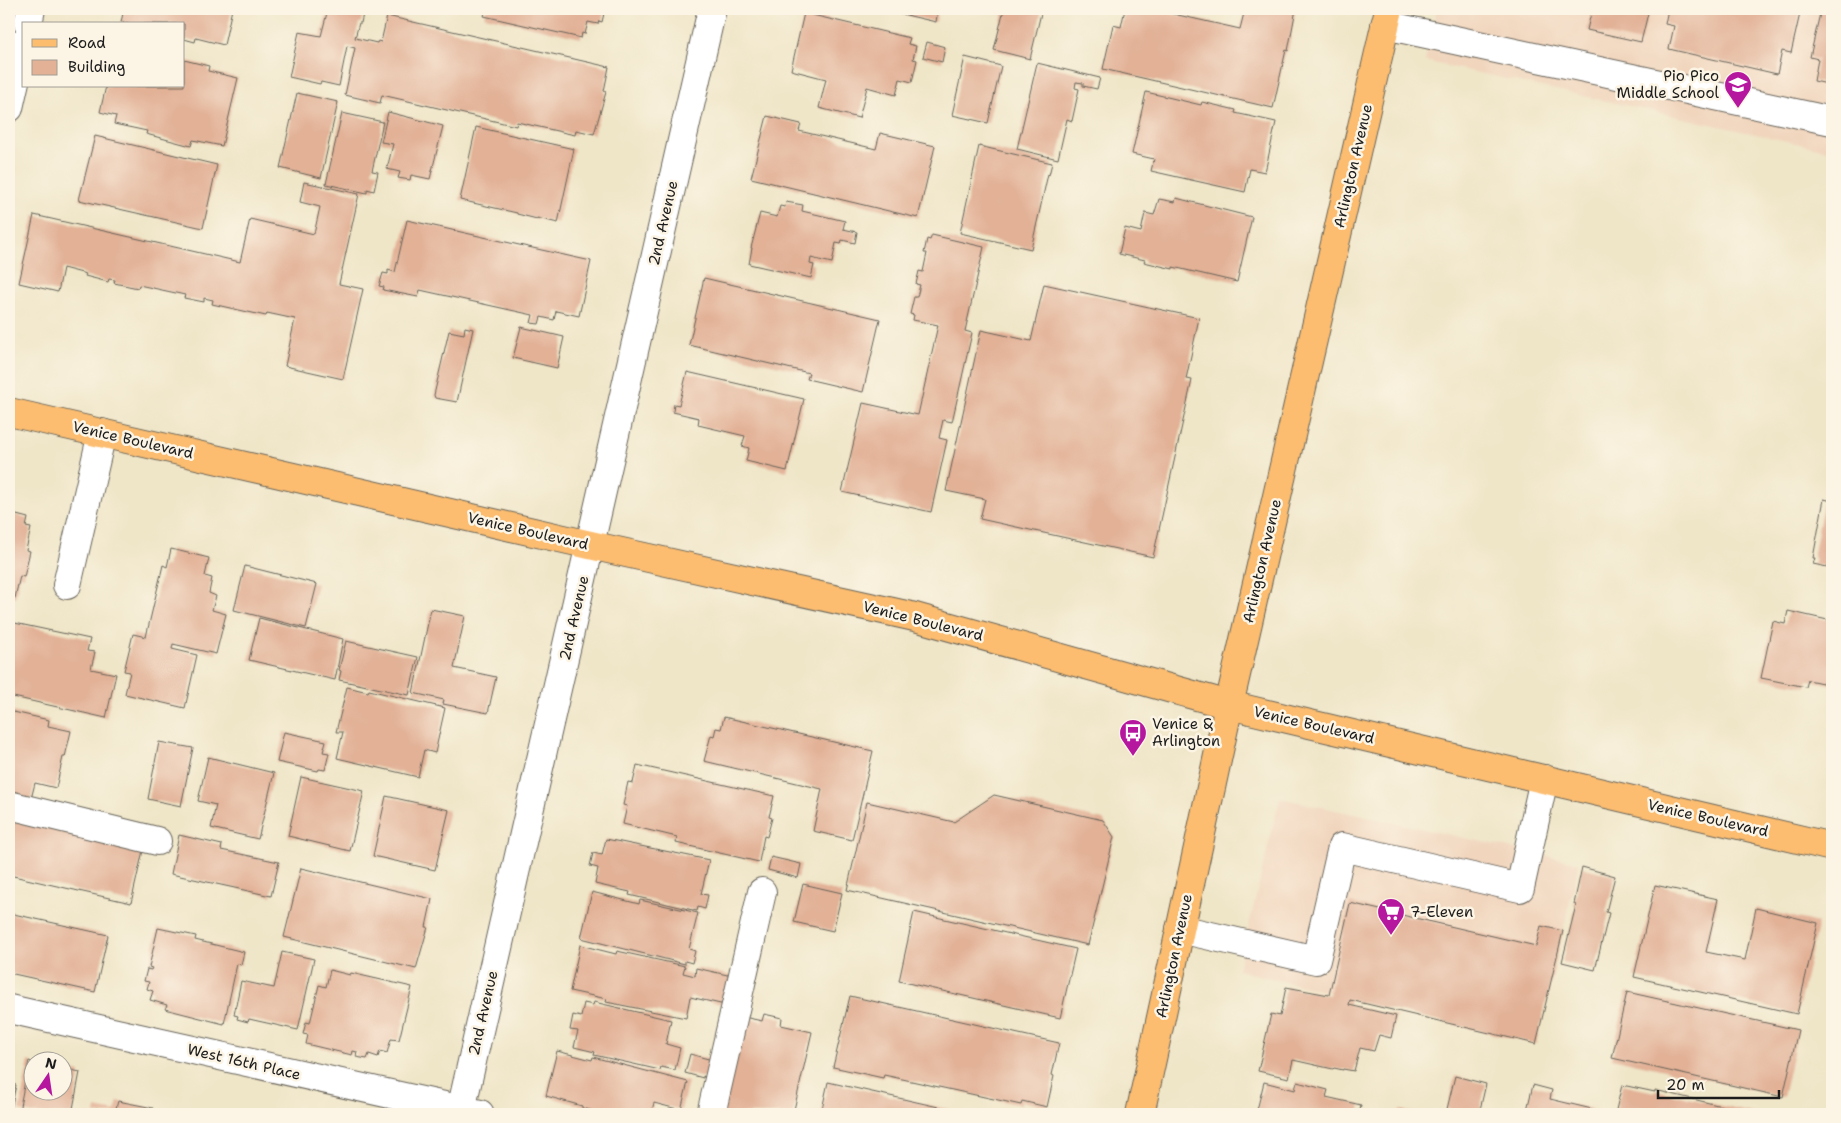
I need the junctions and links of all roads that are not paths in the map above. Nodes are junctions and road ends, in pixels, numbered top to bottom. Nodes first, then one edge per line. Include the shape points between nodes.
1 (31, 9) edge
2 (712, 9) edge
3 (1387, 17) edge
4 (28, 22) edge
5 (22, 51) edge
6 (9, 108) edge
7 (1832, 121) edge
8 (9, 412) edge
9 (102, 433) junction
10 (590, 545) junction
11 (67, 585) dead end
12 (1229, 704) junction
13 (1544, 779) junction
14 (9, 805) edge
15 (157, 841) dead end
16 (1832, 846) edge
17 (762, 892) dead end
18 (1180, 929) junction
19 (9, 1009) edge
20 (470, 1112) edge
21 (711, 1114) edge
22 (1140, 1114) edge

1 - 4 street
2 - 10 street, 2nd Avenue
3 - 7 street
3 - 12 main road, Arlington Avenue
5 - 6 street
8 - 9 main road, Venice Boulevard
9 - 10 main road, Venice Boulevard
9 - 11 street
10 - 12 main road, Venice Boulevard via 915,617
10 - 20 street, 2nd Avenue
12 - 13 main road, Venice Boulevard
12 - 18 main road, Arlington Avenue
13 - 16 main road, Venice Boulevard
13 - 18 street via 1520,888 1342,847 1316,960
14 - 15 street
17 - 21 street
18 - 22 main road, Arlington Avenue
19 - 20 street, West 16th Place

